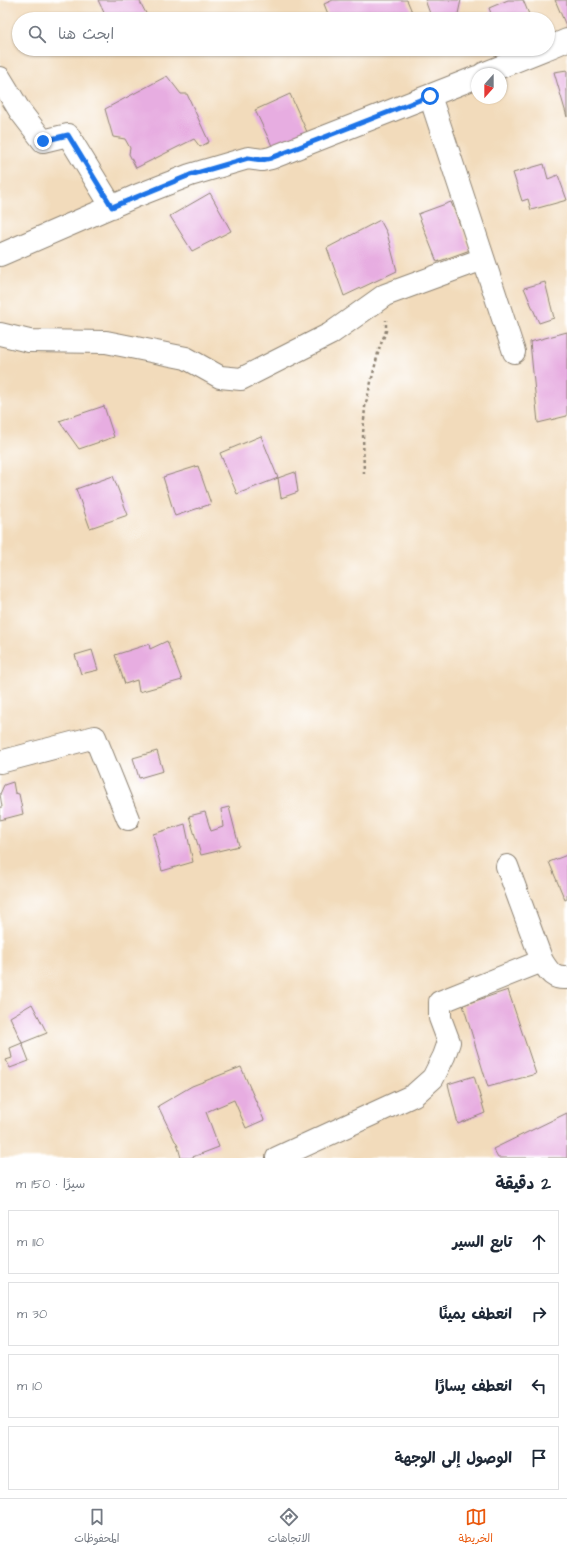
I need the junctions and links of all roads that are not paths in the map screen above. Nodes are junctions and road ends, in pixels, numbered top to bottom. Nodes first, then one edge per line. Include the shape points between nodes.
1 (567, 40) edge
2 (555, 45) edge
3 (527, 56) edge
4 (498, 68) edge
5 (0, 78) edge
6 (471, 79) edge
7 (430, 96) junction
8 (112, 207) junction
9 (0, 255) edge
10 (483, 259) junction
11 (0, 334) edge
12 (514, 352) dead end
13 (0, 762) edge
14 (128, 819) dead end
15 (507, 866) dead end
16 (542, 961) junction
17 (567, 978) edge
18 (277, 1158) edge

1 - 2 street
3 - 4 street
5 - 8 street via 20,111 43,141 68,135
6 - 7 street
7 - 8 street via 271,158 248,158 190,175
7 - 10 street
8 - 9 street
10 - 11 street via 385,295 330,334 241,379 220,377 186,358 106,342 29,341
10 - 12 street
13 - 14 street via 95,736
15 - 16 street
16 - 17 street via 549,973
16 - 18 street via 440,1002 440,1018 449,1042 433,1078 414,1095

